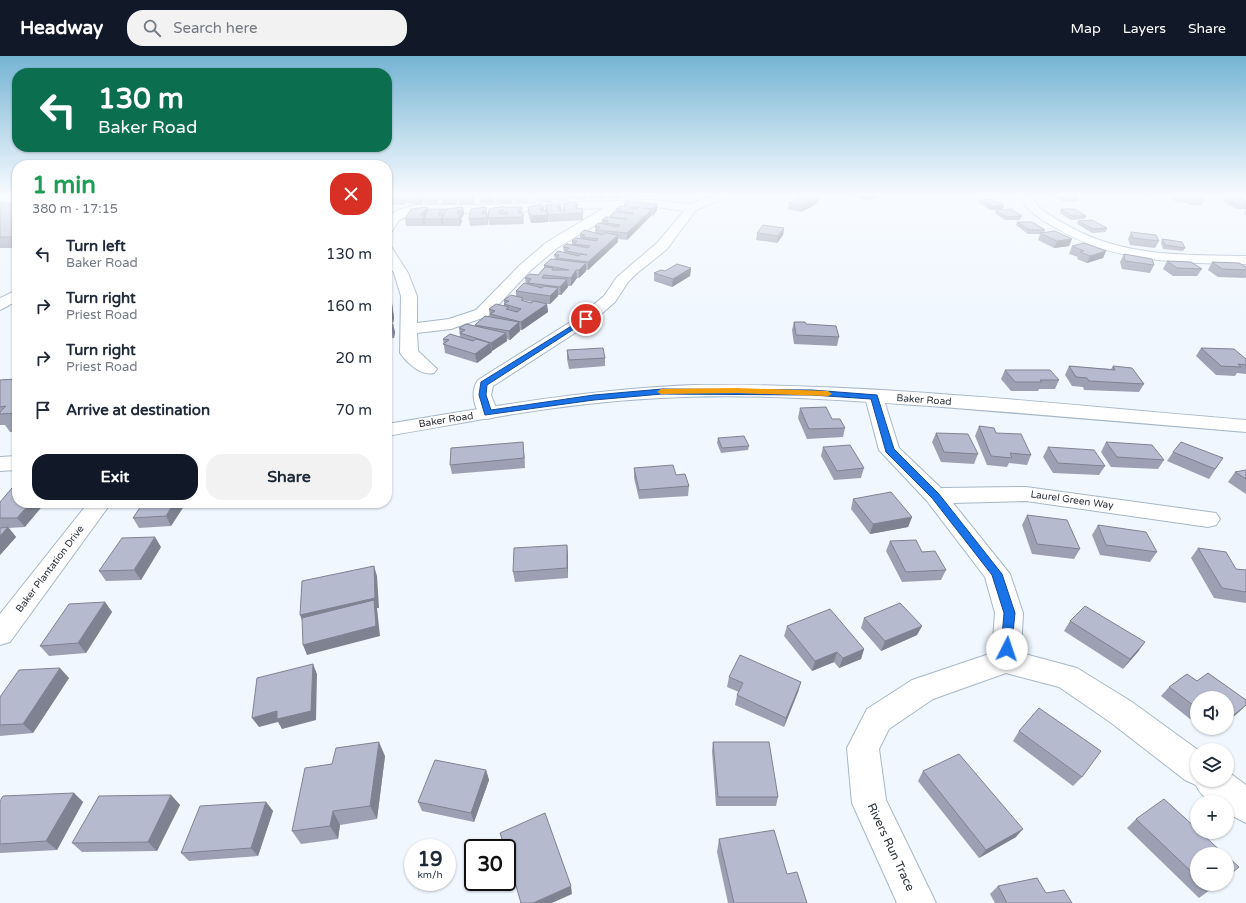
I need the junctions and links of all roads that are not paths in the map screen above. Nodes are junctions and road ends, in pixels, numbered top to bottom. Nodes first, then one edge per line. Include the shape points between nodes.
1 (570, 235) edge
2 (671, 235) edge
3 (1074, 235) edge
4 (392, 260) edge
5 (1246, 260) edge
6 (409, 329) junction
7 (428, 369) dead end
8 (874, 397) junction
9 (488, 413) junction
10 (1246, 426) edge
11 (392, 429) edge
12 (12, 463) edge
13 (0, 464) edge
14 (935, 496) junction
15 (96, 508) edge
16 (1208, 519) dead end
17 (0, 634) edge
18 (1006, 661) junction
19 (1190, 764) edge
20 (1220, 787) edge
21 (1246, 806) edge
22 (917, 903) edge

1 - 6 street via 530,263 482,313 451,324
2 - 9 street via 662,246 622,280 610,299 586,319 484,384 482,395
3 - 5 street via 1114,250 1168,258
4 - 6 street via 401,274 409,296
6 - 7 street via 409,353
8 - 9 street, Baker Road via 804,392 662,392 594,397
8 - 10 street, Baker Road
8 - 14 street via 890,450
9 - 11 street, Baker Road
12 - 13 street
14 - 16 street, Laurel Green Way via 1026,494
14 - 18 street via 997,574 1009,613
15 - 17 street, Baker Plantation Drive
18 - 19 street via 1067,677
18 - 22 street, Rivers Run Trace via 923,689 878,719 863,748 869,803
20 - 21 street

